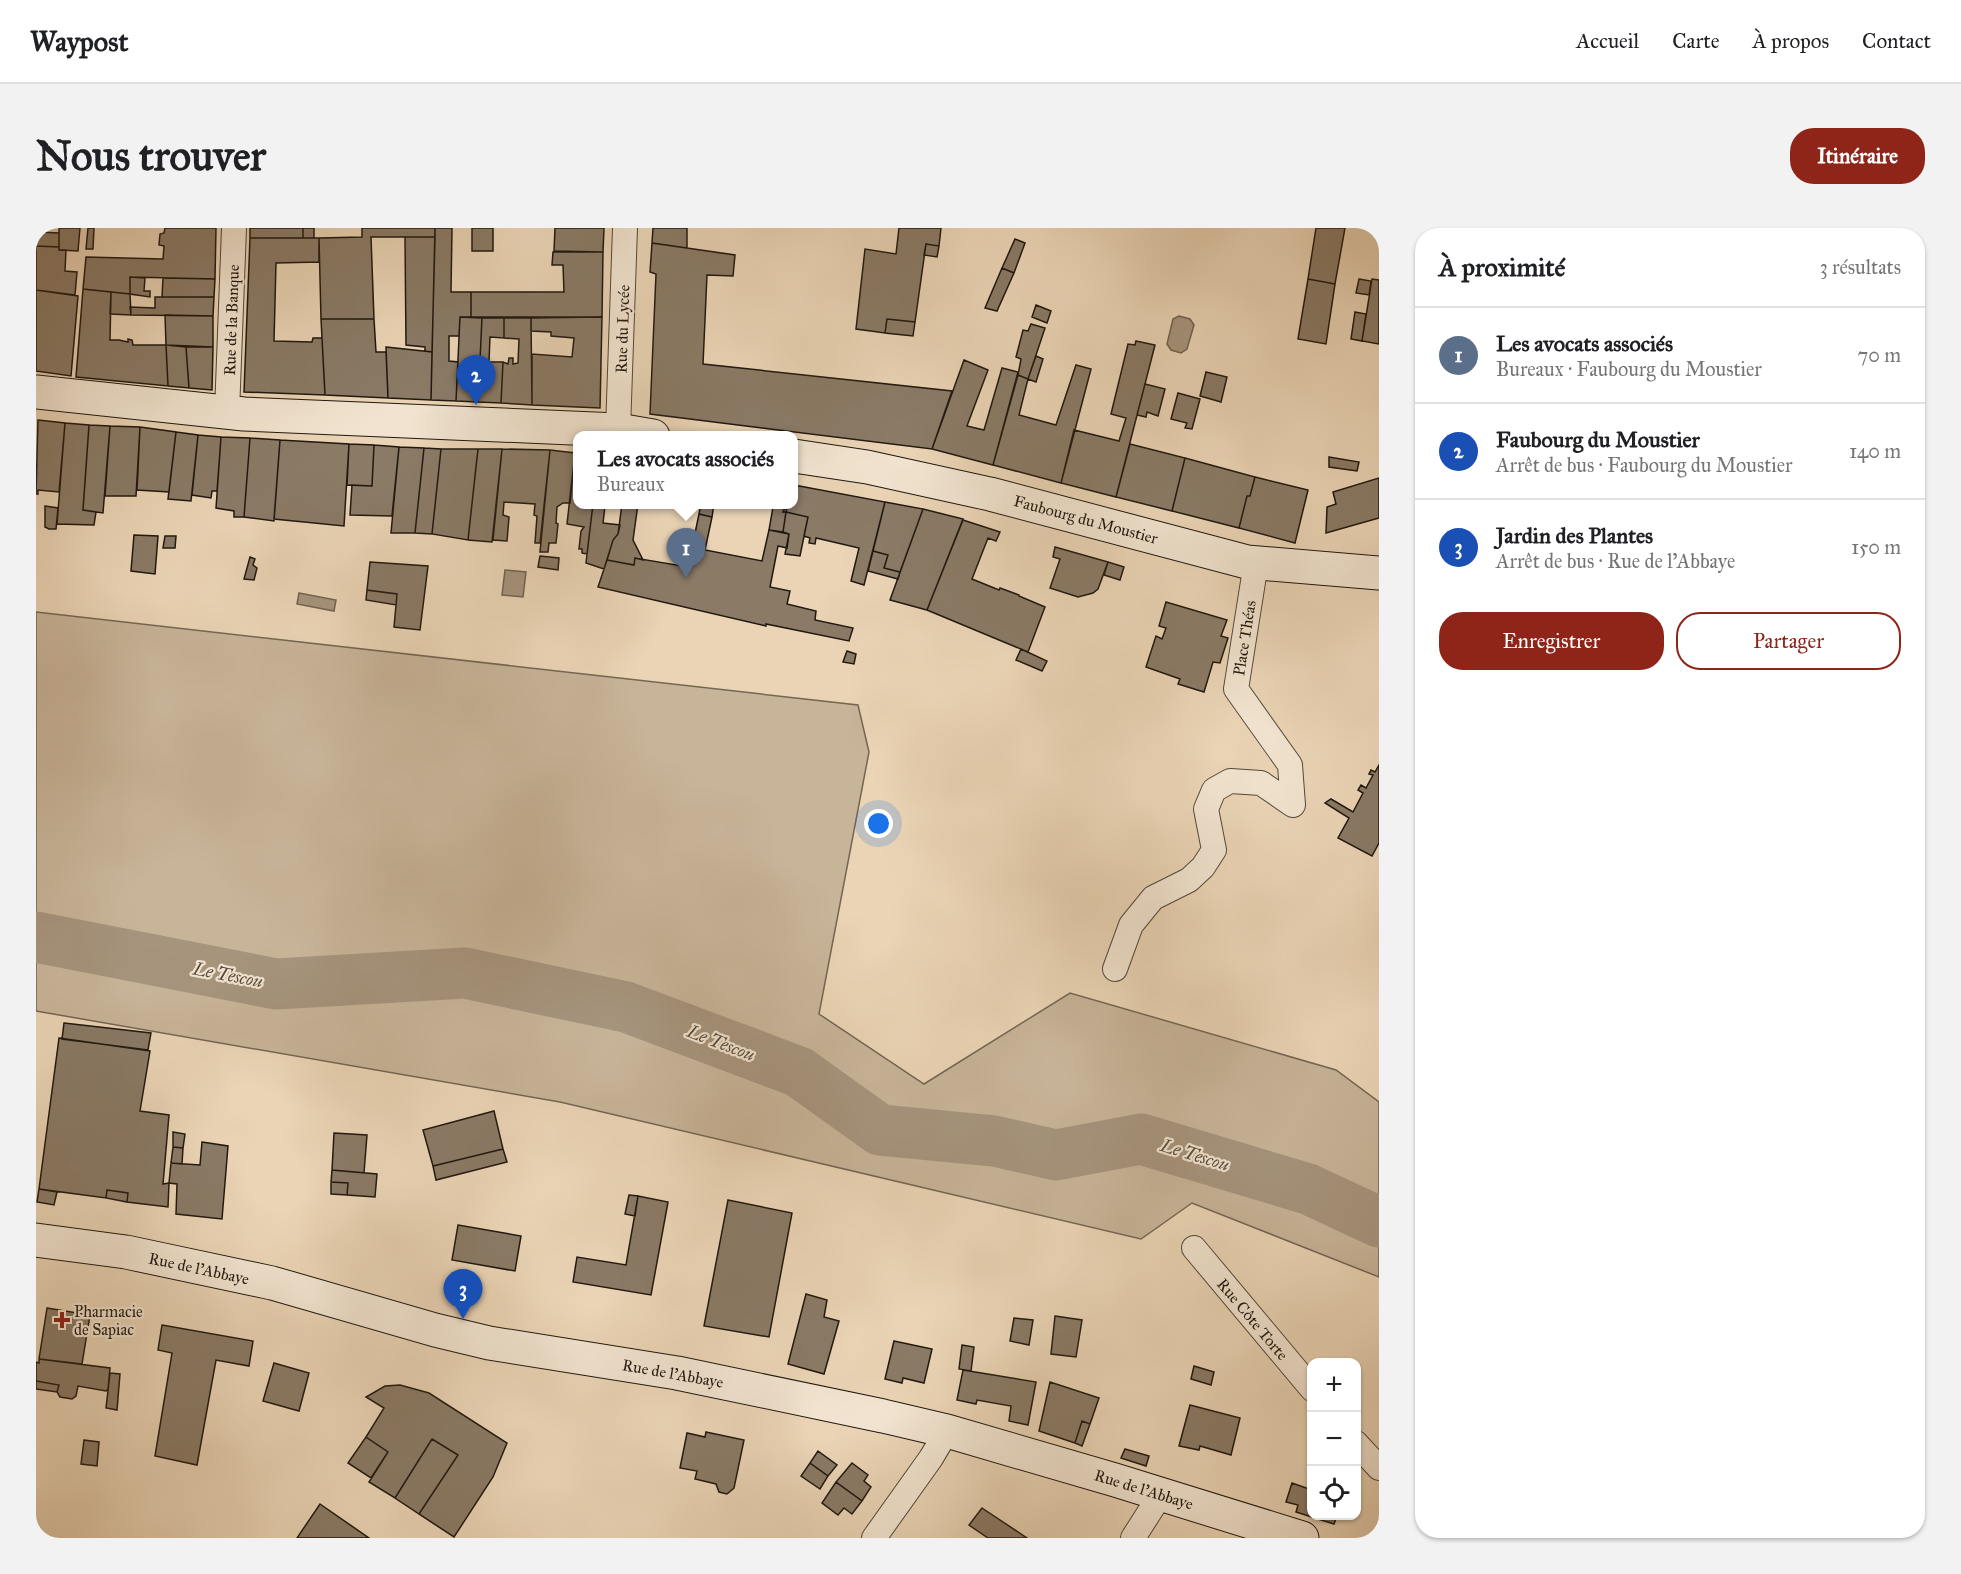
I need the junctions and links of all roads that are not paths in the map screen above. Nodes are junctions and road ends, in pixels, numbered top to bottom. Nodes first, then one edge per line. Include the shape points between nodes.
1 (234, 228) edge
2 (625, 228) edge
3 (36, 392) edge
4 (227, 412) junction
5 (618, 430) junction
6 (625, 431) edge
7 (798, 457) edge
8 (1257, 563) junction
9 (1379, 573) edge
10 (1115, 969) dead end
11 (36, 1240) edge
12 (1194, 1248) dead end
13 (1307, 1384) edge
14 (947, 1431) junction
15 (1361, 1448) edge
16 (1379, 1468) edge
17 (1161, 1494) junction
18 (874, 1538) edge
19 (1132, 1538) edge
20 (1302, 1538) edge

1 - 4 street, Rue de la Banque
2 - 5 street, Rue du Lycée
3 - 4 main road
4 - 5 main road
5 - 6 main road
7 - 8 main road, Faubourg du Moustier via 990,494
8 - 9 main road, Faubourg du Moustier
8 - 10 street, Place Théas via 1236,689 1290,765 1293,805 1261,783 1230,781 1214,789 1206,809 1214,850 1189,880 1153,898 1131,924
11 - 14 main road, Rue de l'Abbaye via 126,1252 272,1283 489,1343 677,1373
12 - 13 street, Rue Côte Torte
14 - 17 main road, Rue de l'Abbaye
14 - 18 street
15 - 16 street
17 - 19 street
17 - 20 main road, Rue de l'Abbaye

